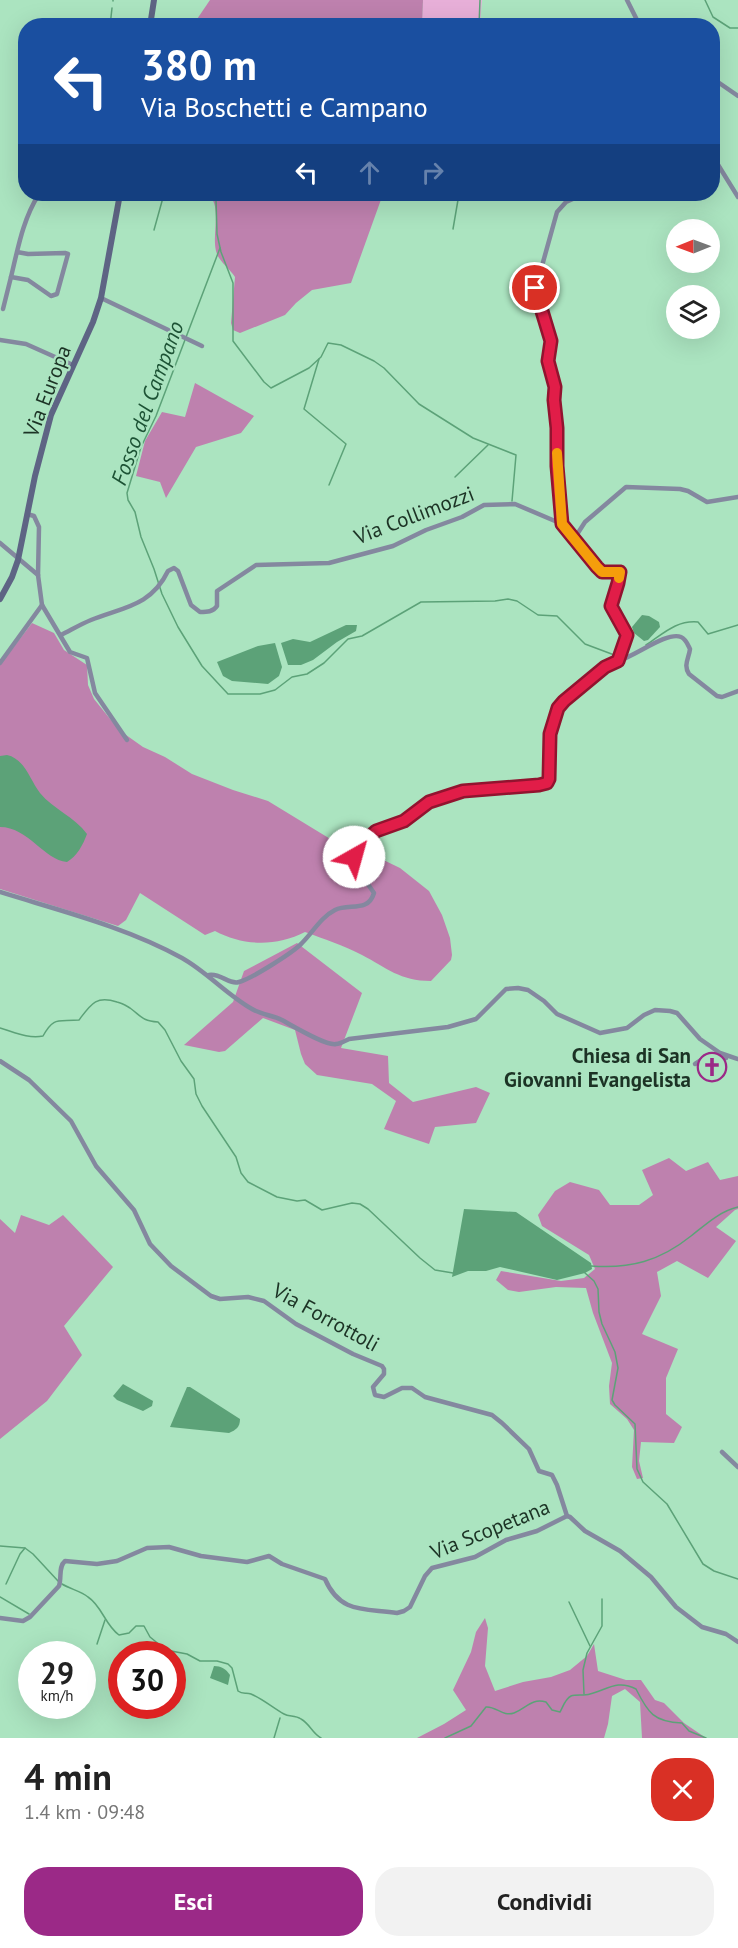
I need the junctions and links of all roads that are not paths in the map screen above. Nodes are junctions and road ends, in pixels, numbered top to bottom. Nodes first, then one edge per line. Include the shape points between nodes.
1 (154, 0) edge
2 (627, 0) edge
3 (151, 18) edge
4 (637, 18) edge
5 (720, 84) edge
6 (738, 96) edge
7 (720, 168) edge
8 (738, 197) edge
9 (34, 201) edge
10 (119, 201) edge
11 (568, 201) edge
12 (17, 252) junction
13 (11, 277) junction
14 (101, 298) junction
15 (3, 309) dead end
16 (0, 340) edge
17 (202, 346) dead end
18 (73, 365) junction
19 (738, 497) edge
20 (27, 514) junction
21 (562, 524) junction
22 (574, 539) junction
23 (0, 543) edge
24 (18, 560) junction
25 (38, 575) junction
26 (0, 599) edge
27 (42, 605) junction
28 (61, 635) junction
29 (618, 661) junction
30 (0, 663) edge
31 (738, 691) edge
32 (127, 740) dead end
33 (0, 892) edge
34 (209, 975) junction
35 (738, 1059) edge
36 (0, 1061) edge
37 (695, 1064) dead end
38 (722, 1452) dead end
39 (738, 1467) edge
40 (567, 1516) junction
41 (0, 1618) edge
42 (738, 1642) edge

1 - 3 main road
2 - 4 street
5 - 6 street
7 - 8 street
9 - 12 street
10 - 14 main road, Via Europa
11 - 21 street via 557,212 535,288 551,341 548,361 555,387
12 - 13 street
12 - 13 street via 68,256 55,295 28,280
13 - 15 street
14 - 17 street
14 - 18 main road, Via Europa
16 - 18 street via 26,344
18 - 20 main road, Via Europa via 51,415
19 - 22 street via 707,502 680,489 626,487 585,522
20 - 24 main road, Via Europa
20 - 25 street via 34,516 39,527
21 - 22 street
21 - 28 street, Via Collimozzi via 515,504 484,505 382,549 324,564 251,567 217,591 217,606 206,612 191,605 174,568 139,604
22 - 29 street via 602,572 620,572 611,606 627,635
23 - 24 street
24 - 25 street
24 - 26 main road, Via Europa
25 - 27 street
27 - 28 street
27 - 30 street
28 - 32 street via 70,652 87,658 95,693
29 - 31 street via 665,638 680,637 690,649 686,663 689,674 717,696
29 - 34 street via 605,667 558,708 550,734 547,783 451,794 429,802 404,821 376,831 355,850 354,857 354,864 374,893 367,904 334,910 290,953 241,982
33 - 34 street via 125,932
34 - 35 street via 252,1009 326,1043 466,1022 476,1019 506,989 518,988 528,990 557,1014 600,1033 627,1028 655,1010 677,1013 700,1039 720,1053
35 - 37 street via 708,1055
36 - 40 street, Via Forrottoli via 29,1080 71,1121 96,1166 134,1210 150,1244 171,1266 211,1296 264,1301 296,1324 382,1366 384,1374 373,1387 375,1395 384,1397 402,1388 412,1388 432,1400 492,1415 529,1449 539,1471 552,1475
38 - 39 street
40 - 41 street, Via Scopetana via 475,1557 432,1568 410,1607 397,1613 352,1608 336,1599 325,1580 269,1556 246,1562 169,1547 147,1548 117,1561 97,1564 65,1561 61,1582 30,1617 23,1621
40 - 42 street, Via Scopetana via 620,1551 651,1577 676,1607 702,1627

